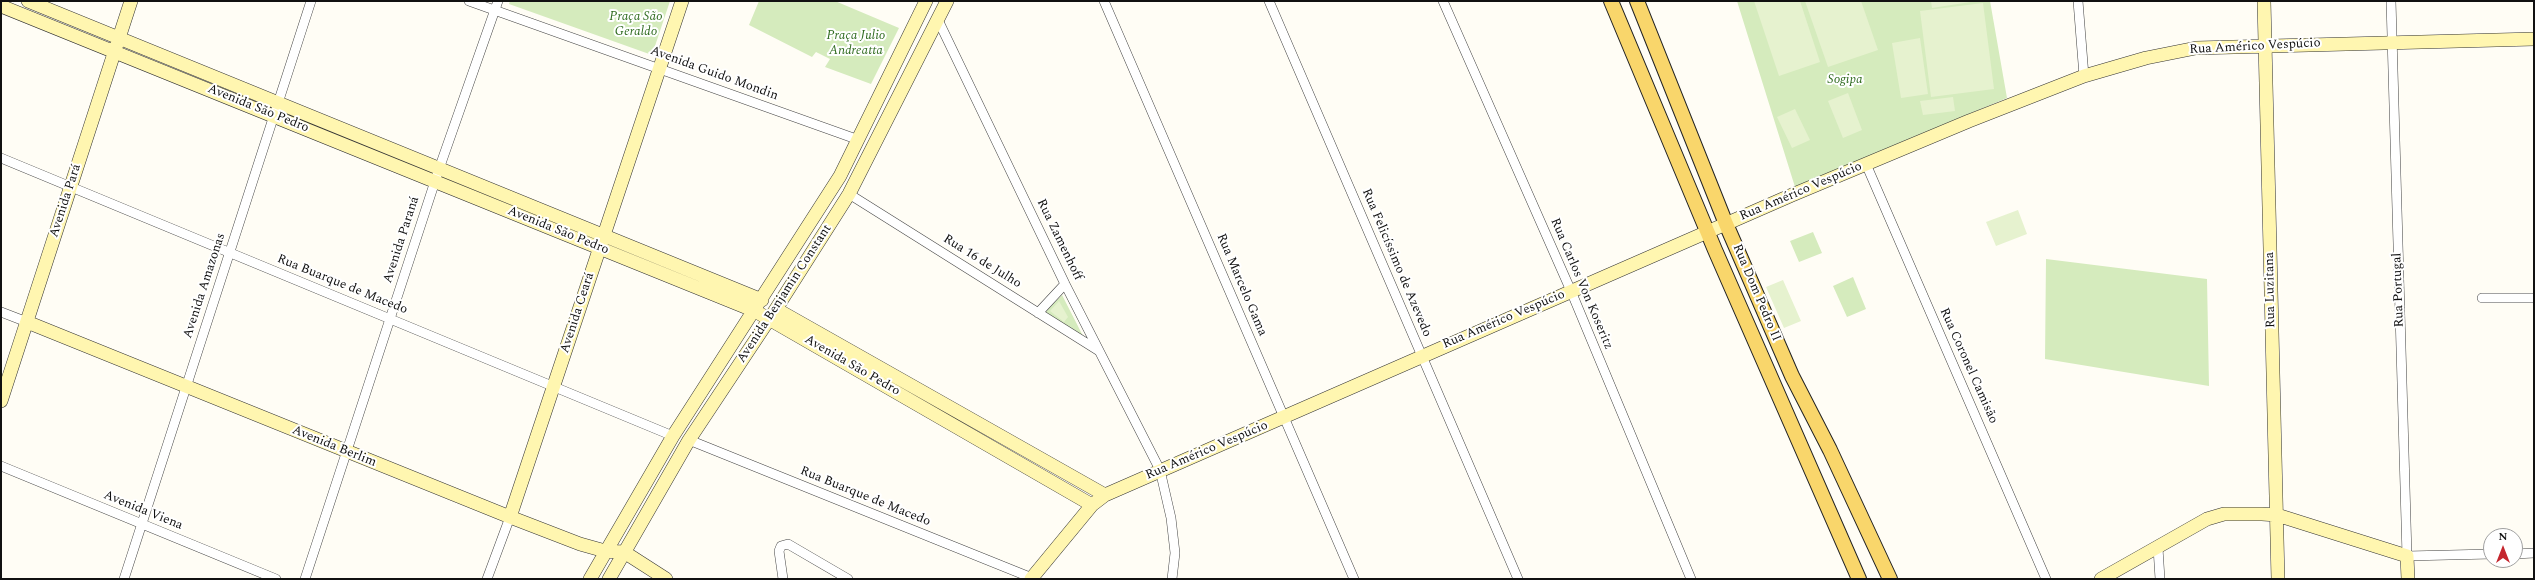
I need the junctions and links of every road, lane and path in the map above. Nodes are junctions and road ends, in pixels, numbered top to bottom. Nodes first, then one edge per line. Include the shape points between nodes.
1 (28, 1) edge
2 (131, 1) edge
3 (311, 1) edge
4 (469, 1) edge
5 (498, 1) edge
6 (682, 1) edge
7 (926, 1) edge
8 (947, 1) edge
9 (1104, 1) edge
10 (1269, 1) edge
11 (1443, 1) edge
12 (1611, 1) edge
13 (1637, 1) edge
14 (2078, 1) edge
15 (2264, 1) edge
16 (2391, 1) edge
17 (1, 6) edge
18 (495, 10) junction
19 (938, 20) junction
20 (119, 38) junction
21 (2534, 39) edge
22 (2391, 41) junction
23 (2265, 45) junction
24 (115, 52) junction
25 (660, 69) junction
26 (2084, 76) junction
27 (278, 103) junction
28 (273, 116) junction
29 (860, 140) junction
30 (1, 158) edge
31 (1866, 164) junction
32 (437, 175) junction
33 (71, 187) junction
34 (849, 194) junction
35 (1726, 224) junction
36 (1708, 232) junction
37 (602, 241) junction
38 (230, 252) junction
39 (1065, 284) junction
40 (1571, 291) junction
41 (2482, 298) dead end
42 (2534, 298) edge
43 (759, 305) junction
44 (1, 312) edge
45 (1038, 313) junction
46 (773, 314) junction
47 (390, 319) junction
48 (27, 322) junction
49 (1101, 352) junction
50 (1421, 356) junction
51 (867, 367) junction
52 (554, 386) junction
53 (912, 386) junction
54 (186, 387) junction
55 (906, 398) junction
56 (1, 401) edge
57 (954, 409) junction
58 (1284, 418) junction
59 (947, 421) junction
60 (673, 436) junction
61 (1001, 436) junction
62 (689, 440) junction
63 (993, 448) junction
64 (346, 452) junction
65 (1044, 460) junction
66 (1, 466) edge
67 (1160, 470) junction
68 (1037, 473) junction
69 (1105, 495) junction
70 (1092, 505) junction
71 (2277, 515) junction
72 (510, 517) junction
73 (143, 525) junction
74 (2158, 548) junction
75 (605, 551) junction
76 (624, 552) junction
77 (2534, 553) edge
78 (2483, 554) edge
79 (2523, 554) edge
80 (2407, 556) junction
81 (2105, 578) edge
82 (124, 579) edge
83 (276, 579) edge
84 (305, 579) edge
85 (487, 579) edge
86 (590, 579) edge
87 (610, 579) edge
88 (666, 579) edge
89 (783, 579) edge
90 (848, 579) edge
91 (1031, 579) edge
92 (1172, 579) edge
93 (1354, 579) edge
94 (1518, 579) edge
95 (1691, 579) edge
96 (1859, 579) edge
97 (1890, 579) edge
98 (2046, 579) edge
99 (2160, 579) edge
100 (2278, 579) edge
101 (2408, 579) edge

1 - 20 street, Avenida São Pedro
2 - 20 street, Avenida Pará
3 - 27 street, Avenida Amazonas
4 - 18 street, Avenida Guido Mondin
5 - 18 street, Avenida Paraná
6 - 25 street, Avenida Ceará
7 - 29 street, Avenida Benjamin Constant
8 - 19 street, Avenida Benjamin Constant
9 - 58 street, Rua Marcelo Gama
10 - 50 street, Rua Felicíssimo de Azevedo
11 - 40 street, Rua Carlos Von Koseritz
12 - 36 main road, Rua Dom Pedro II
13 - 35 main road, Rua Dom Pedro II
14 - 26 street
15 - 23 street, Rua Luzitana
16 - 22 street, Rua Portugal
17 - 24 street, Avenida São Pedro
18 - 25 street, Avenida Guido Mondin
18 - 32 street, Avenida Paraná
19 - 34 street, Avenida Benjamin Constant
19 - 39 street, Rua Zamenhoff
20 - 24 street, Avenida Pará
20 - 27 street, Avenida São Pedro
21 - 22 street, Rua Américo Vespúcio
22 - 23 street, Rua Américo Vespúcio
22 - 80 street, Rua Portugal
23 - 26 street, Rua Américo Vespúcio via 2196,48 2146,58
23 - 71 street, Rua Luzitana
24 - 28 street, Avenida São Pedro
24 - 33 street, Avenida Pará
25 - 29 street, Avenida Guido Mondin
25 - 37 street, Avenida Ceará
26 - 31 street, Rua Américo Vespúcio
27 - 28 street, Avenida Amazonas
27 - 32 street, Avenida São Pedro
28 - 32 street, Avenida São Pedro
28 - 38 street, Avenida Amazonas
29 - 43 street, Avenida Benjamin Constant
30 - 33 street, Rua Buarque de Macedo
31 - 35 street, Rua Américo Vespúcio
31 - 98 street, Rua Coronel Camisão
32 - 37 street, Avenida São Pedro
32 - 47 street, Avenida Paraná
33 - 38 street, Rua Buarque de Macedo
33 - 48 street, Avenida Pará
34 - 45 street, Rua 16 de Julho
34 - 46 street, Avenida Benjamin Constant
35 - 36 street, Rua Américo Vespúcio
35 - 97 main road, Rua Dom Pedro II via 1792,376 1830,450
36 - 40 street, Rua Américo Vespúcio
36 - 96 main road, Rua Dom Pedro II
37 - 43 street, Avenida São Pedro
37 - 52 street, Avenida Ceará
38 - 47 street, Rua Buarque de Macedo
38 - 54 street, Avenida Amazonas
39 - 45 street
39 - 49 street, Rua Zamenhoff
40 - 50 street, Rua Américo Vespúcio
40 - 95 street, Rua Carlos Von Koseritz
41 - 42 street
43 - 46 street, Avenida São Pedro
43 - 60 street, Avenida Benjamin Constant
44 - 48 street, Avenida Berlim
45 - 49 street, Rua 16 de Julho
46 - 51 street, Avenida São Pedro
46 - 62 street, Avenida Benjamin Constant
47 - 52 street, Rua Buarque de Macedo
47 - 64 street, Avenida Paraná
48 - 54 street, Avenida Berlim
48 - 56 street, Avenida Pará
49 - 67 street, Rua Zamenhoff
50 - 58 street, Rua Américo Vespúcio
50 - 94 street, Rua Felicíssimo de Azevedo
51 - 53 street, Avenida São Pedro
51 - 55 street, Avenida São Pedro
52 - 60 street, Rua Buarque de Macedo
52 - 72 street, Avenida Ceará
53 - 55 street
53 - 57 street, Avenida São Pedro
54 - 64 street, Avenida Berlim
54 - 73 street, Avenida Amazonas
55 - 59 street, Avenida São Pedro
57 - 59 street
57 - 61 street, Avenida São Pedro
58 - 67 street, Rua Américo Vespúcio
58 - 93 street, Rua Marcelo Gama
59 - 63 street, Avenida São Pedro
60 - 75 street, Avenida Benjamin Constant
61 - 63 street
61 - 65 street, Avenida São Pedro
62 - 76 street, Avenida Benjamin Constant
62 - 91 street, Rua Buarque de Macedo
63 - 68 street, Avenida São Pedro
64 - 72 street, Avenida Berlim
64 - 84 street, Avenida Paraná
65 - 68 street
65 - 69 street, Avenida São Pedro
66 - 73 street, Avenida Viena
67 - 69 street, Rua Américo Vespúcio
67 - 92 street, Rua Zamenhoff via 1172,518 1175,553
68 - 70 street, Avenida São Pedro
69 - 70 street, Rua Américo Vespúcio
70 - 91 street, Rua Américo Vespúcio
71 - 74 street via 2224,514 2208,519
71 - 80 street
71 - 100 street, Rua Luzitana
72 - 75 street, Avenida Berlim
72 - 85 street, Avenida Ceará
73 - 82 street, Avenida Amazonas
73 - 83 street, Avenida Viena
74 - 81 street
74 - 99 street
75 - 76 street, Avenida Berlim
75 - 86 street, Avenida Benjamin Constant
76 - 87 street, Avenida Benjamin Constant
76 - 88 street, Avenida Berlim
77 - 79 street
78 - 80 street
80 - 101 street, Rua Portugal
89 - 90 street via 779,552 781,546 788,544

